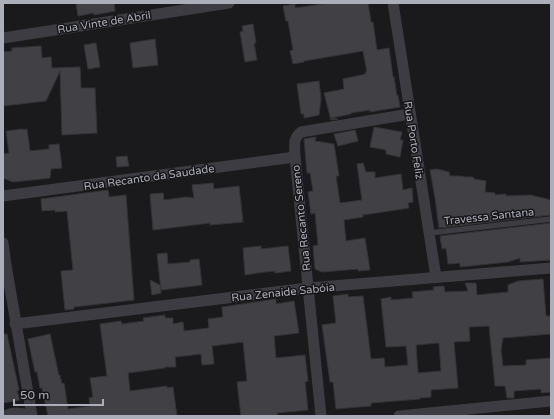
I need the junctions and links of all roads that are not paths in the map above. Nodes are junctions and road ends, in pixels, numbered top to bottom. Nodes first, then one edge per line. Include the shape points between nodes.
1 (229, 3) edge
2 (393, 3) edge
3 (190, 6) edge
4 (3, 38) edge
5 (410, 114) junction
6 (294, 157) junction
7 (3, 196) edge
8 (551, 219) edge
9 (428, 233) junction
10 (3, 243) edge
11 (4, 265) edge
12 (551, 268) edge
13 (436, 278) junction
14 (308, 288) junction
15 (15, 324) junction
16 (551, 401) edge
17 (5, 416) edge
18 (28, 416) edge
19 (32, 416) edge
20 (322, 416) edge
21 (399, 416) edge

1 - 3 street, Rua Vinte de Abril
2 - 5 street, Rua Porto Feliz
3 - 4 street, Rua Vinte de Abril
5 - 6 street, Rua Recanto Sereno via 301,132 295,139
5 - 9 street, Rua Porto Feliz
6 - 7 street, Rua Recanto da Saudade
6 - 14 street, Rua Recanto Sereno
8 - 9 lane, Travessa Santana
9 - 13 street, Rua Porto Feliz
10 - 11 street
11 - 15 street
12 - 13 street, Rua Zenaide Sabóia
13 - 14 street, Rua Zenaide Sabóia
14 - 15 street, Rua Zenaide Sabóia
14 - 20 street, Rua Recanto Sereno
15 - 19 street
16 - 21 street
17 - 18 street via 18,413

